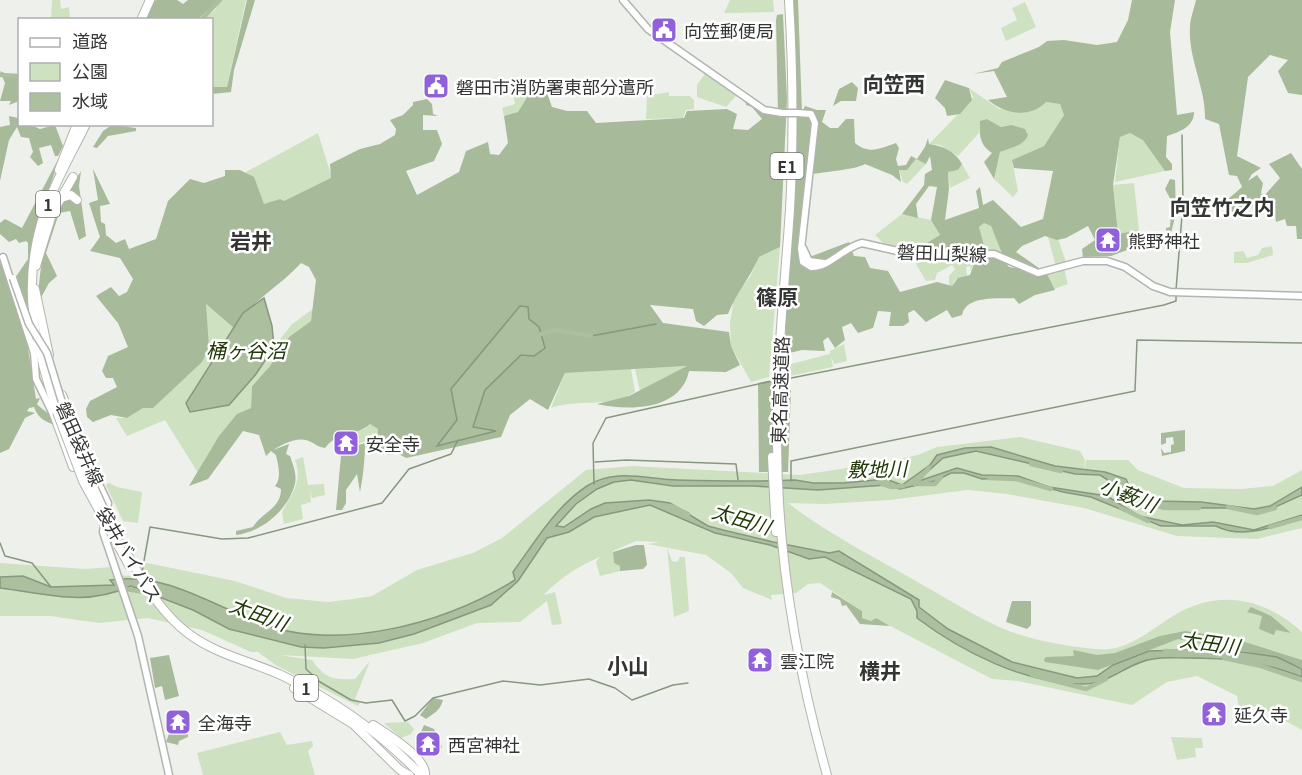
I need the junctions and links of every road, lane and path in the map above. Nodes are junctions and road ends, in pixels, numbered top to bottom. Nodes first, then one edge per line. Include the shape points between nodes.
1 (148, 0) edge
2 (622, 0) edge
3 (784, 0) edge
4 (789, 0) edge
5 (140, 18) edge
6 (76, 126) edge
7 (87, 126) edge
8 (87, 126) edge
9 (73, 177) dead end
10 (61, 198) junction
11 (76, 200) dead end
12 (45, 211) junction
13 (1, 253) edge
14 (36, 267) junction
15 (35, 289) junction
16 (1302, 296) edge
17 (778, 332) junction
18 (33, 341) junction
19 (59, 412) junction
20 (97, 479) junction
21 (108, 523) junction
22 (130, 567) junction
23 (782, 570) junction
24 (178, 627) junction
25 (278, 679) junction
26 (401, 772) edge
27 (420, 774) edge
28 (169, 775) edge
29 (822, 775) edge
30 (827, 775) edge

1 - 5 highway
2 - 16 main road, 磐田山梨線, bridge via 648,29 765,111 811,114 815,123 801,256 806,265 817,267 862,243 915,255 994,254 1038,273 1083,261 1107,261 1170,292
3 - 17 highway, 東名高速道路 / E1 via 788,146
4 - 17 highway, 東名高速道路 / E1 via 792,147
6 - 12 highway
7 - 12 highway, 1
8 - 14 highway, 1 via 49,212
9 - 10 highway
10 - 11 highway via 71,195
10 - 14 highway
12 - 18 highway, 1 via 31,276
13 - 18 main road, 磐田袋井線
13 - 19 main road, 磐田袋井線, bridge via 28,324 47,353
14 - 15 highway, 1
15 - 19 highway, 1 via 41,344
15 - 20 highway, 1 via 50,357
17 - 23 highway, 東名高速道路 / E1 via 775,471
18 - 19 highway, 1
19 - 20 main road, 磐田袋井線, bridge
19 - 21 highway, 袋井バイパス / 1, bridge
19 - 22 highway, 袋井バイパス / 1, bridge via 83,481
19 - 22 highway, 1, bridge via 73,467
20 - 21 main road, 磐田袋井線 via 108,503
21 - 24 highway, 袋井バイパス / 1, bridge via 153,597
21 - 28 main road, 磐田袋井線 via 103,532 133,619
22 - 24 highway, 袋井バイパス / 1 via 150,599
23 - 29 highway, 東名高速道路 / E1 via 797,675
23 - 30 highway, 東名高速道路 / E1 via 803,684
24 - 25 highway, 袋井バイパス / 1 via 215,653
24 - 27 highway, 袋井バイパス / 1 via 216,650 325,698 374,731
25 - 26 highway via 353,724
25 - 27 highway, 袋井バイパス / 1 via 324,700
26 - 27 highway

